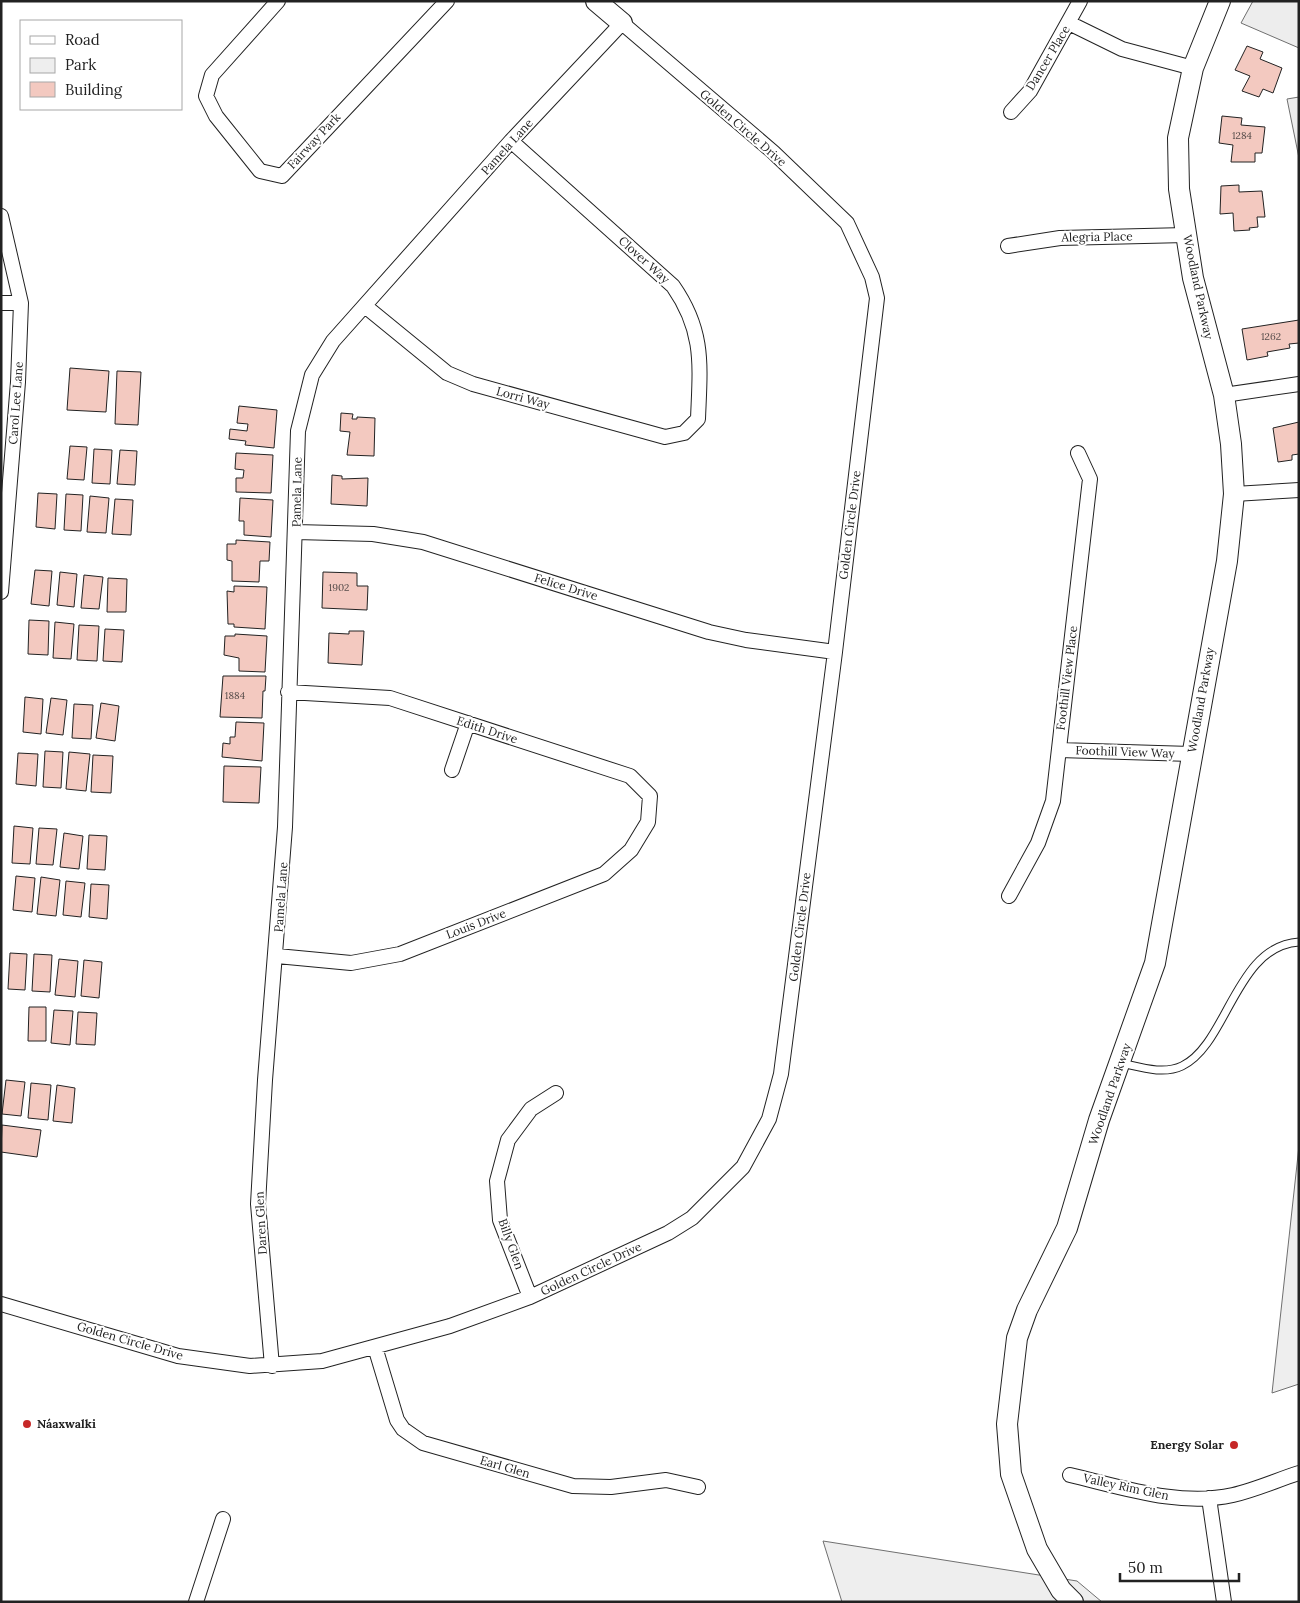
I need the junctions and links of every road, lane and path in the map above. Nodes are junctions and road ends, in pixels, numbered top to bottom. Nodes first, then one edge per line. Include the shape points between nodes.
1 (278, 1) edge
2 (447, 1) edge
3 (596, 1) edge
4 (1080, 1) edge
5 (1220, 1) edge
6 (622, 23) junction
7 (1069, 24) junction
8 (1193, 68) junction
9 (1012, 112) dead end
10 (511, 141) junction
11 (1, 216) edge
12 (1186, 235) junction
13 (1008, 246) dead end
14 (21, 302) junction
15 (1, 303) edge
16 (365, 306) junction
17 (1299, 384) edge
18 (1224, 395) junction
19 (698, 419) joint
20 (1078, 452) dead end
21 (1299, 490) edge
22 (1234, 494) junction
23 (5, 495) edge
24 (296, 532) junction
25 (1, 592) edge
26 (835, 652) junction
27 (288, 692) junction
28 (468, 723) junction
29 (1059, 750) junction
30 (1191, 754) junction
31 (452, 770) dead end
32 (648, 822) joint
33 (1009, 896) dead end
34 (1299, 942) edge
35 (276, 956) junction
36 (1121, 1063) junction
37 (265, 1080) joint
38 (556, 1093) dead end
39 (530, 1297) junction
40 (1, 1304) edge
41 (375, 1347) junction
42 (272, 1366) junction
43 (1299, 1473) edge
44 (1070, 1475) dead end
45 (698, 1487) dead end
46 (1209, 1498) junction
47 (223, 1519) dead end
48 (196, 1602) edge
49 (1073, 1602) edge
50 (1224, 1602) edge

1 - 2 street, Fairway Park via 212,75 206,96 216,116 260,171 282,176
3 - 6 street, Golden Circle Drive
4 - 7 street, Dancer Place
5 - 8 street, Woodland Parkway
6 - 10 street, Pamela Lane
6 - 26 street, Golden Circle Drive via 773,152 846,223 872,277 876,298
7 - 8 street via 1122,49
7 - 9 street, Dancer Place via 1030,90
8 - 12 street, Woodland Parkway via 1178,138 1178,189
10 - 16 street, Pamela Lane
10 - 19 street, Clover Way via 673,286 688,307 700,355
11 - 14 street, Carol Lee Lane
12 - 13 street, Alegria Place via 1060,238
12 - 18 street, Woodland Parkway via 1193,278
14 - 15 street
14 - 23 street, Carol Lee Lane via 18,382
16 - 19 street, Lorri Way via 447,373 473,384 665,437 684,434
16 - 24 street, Pamela Lane via 333,341 312,375 298,431
17 - 18 street
18 - 22 street, Woodland Parkway
20 - 29 street, Foothill View Place via 1090,479
21 - 22 street
22 - 30 street, Woodland Parkway via 1227,561
23 - 25 street, Carol Lee Lane
24 - 26 street, Felice Drive via 373,534 423,542 709,632
24 - 27 street, Pamela Lane
26 - 39 street, Golden Circle Drive via 781,1074 769,1119 742,1167 692,1218 668,1233
27 - 28 street, Edith Drive via 390,698
27 - 35 street, Pamela Lane via 285,827
28 - 31 street
28 - 32 street, Edith Drive via 630,776 650,796
29 - 30 street, Foothill View Way
29 - 33 street, Foothill View Place via 1053,801 1038,844
30 - 36 street, Woodland Parkway via 1155,963
32 - 35 street, Louis Drive via 631,850 604,874 400,954 351,963
34 - 36 lane via 1290,942 1254,965 1201,1050 1182,1066 1165,1070
35 - 37 street, Pamela Lane
36 - 49 street, Woodland Parkway via 1099,1120 1067,1228 1017,1338 1006,1424 1011,1474 1037,1549 1061,1590
37 - 42 street, Daren Glen via 258,1204
38 - 39 street, Billy Glen via 531,1109 508,1140 496,1181 500,1220
39 - 41 street, Golden Circle Drive via 450,1326
40 - 42 street, Golden Circle Drive via 178,1356
41 - 42 street, Golden Circle Drive via 322,1361
41 - 45 street, Earl Glen via 397,1420 403,1429 423,1443 574,1486 611,1487 666,1480
43 - 46 street, Valley Rim Glen via 1234,1495
44 - 46 street, Valley Rim Glen via 1162,1496
46 - 50 street
47 - 48 street

